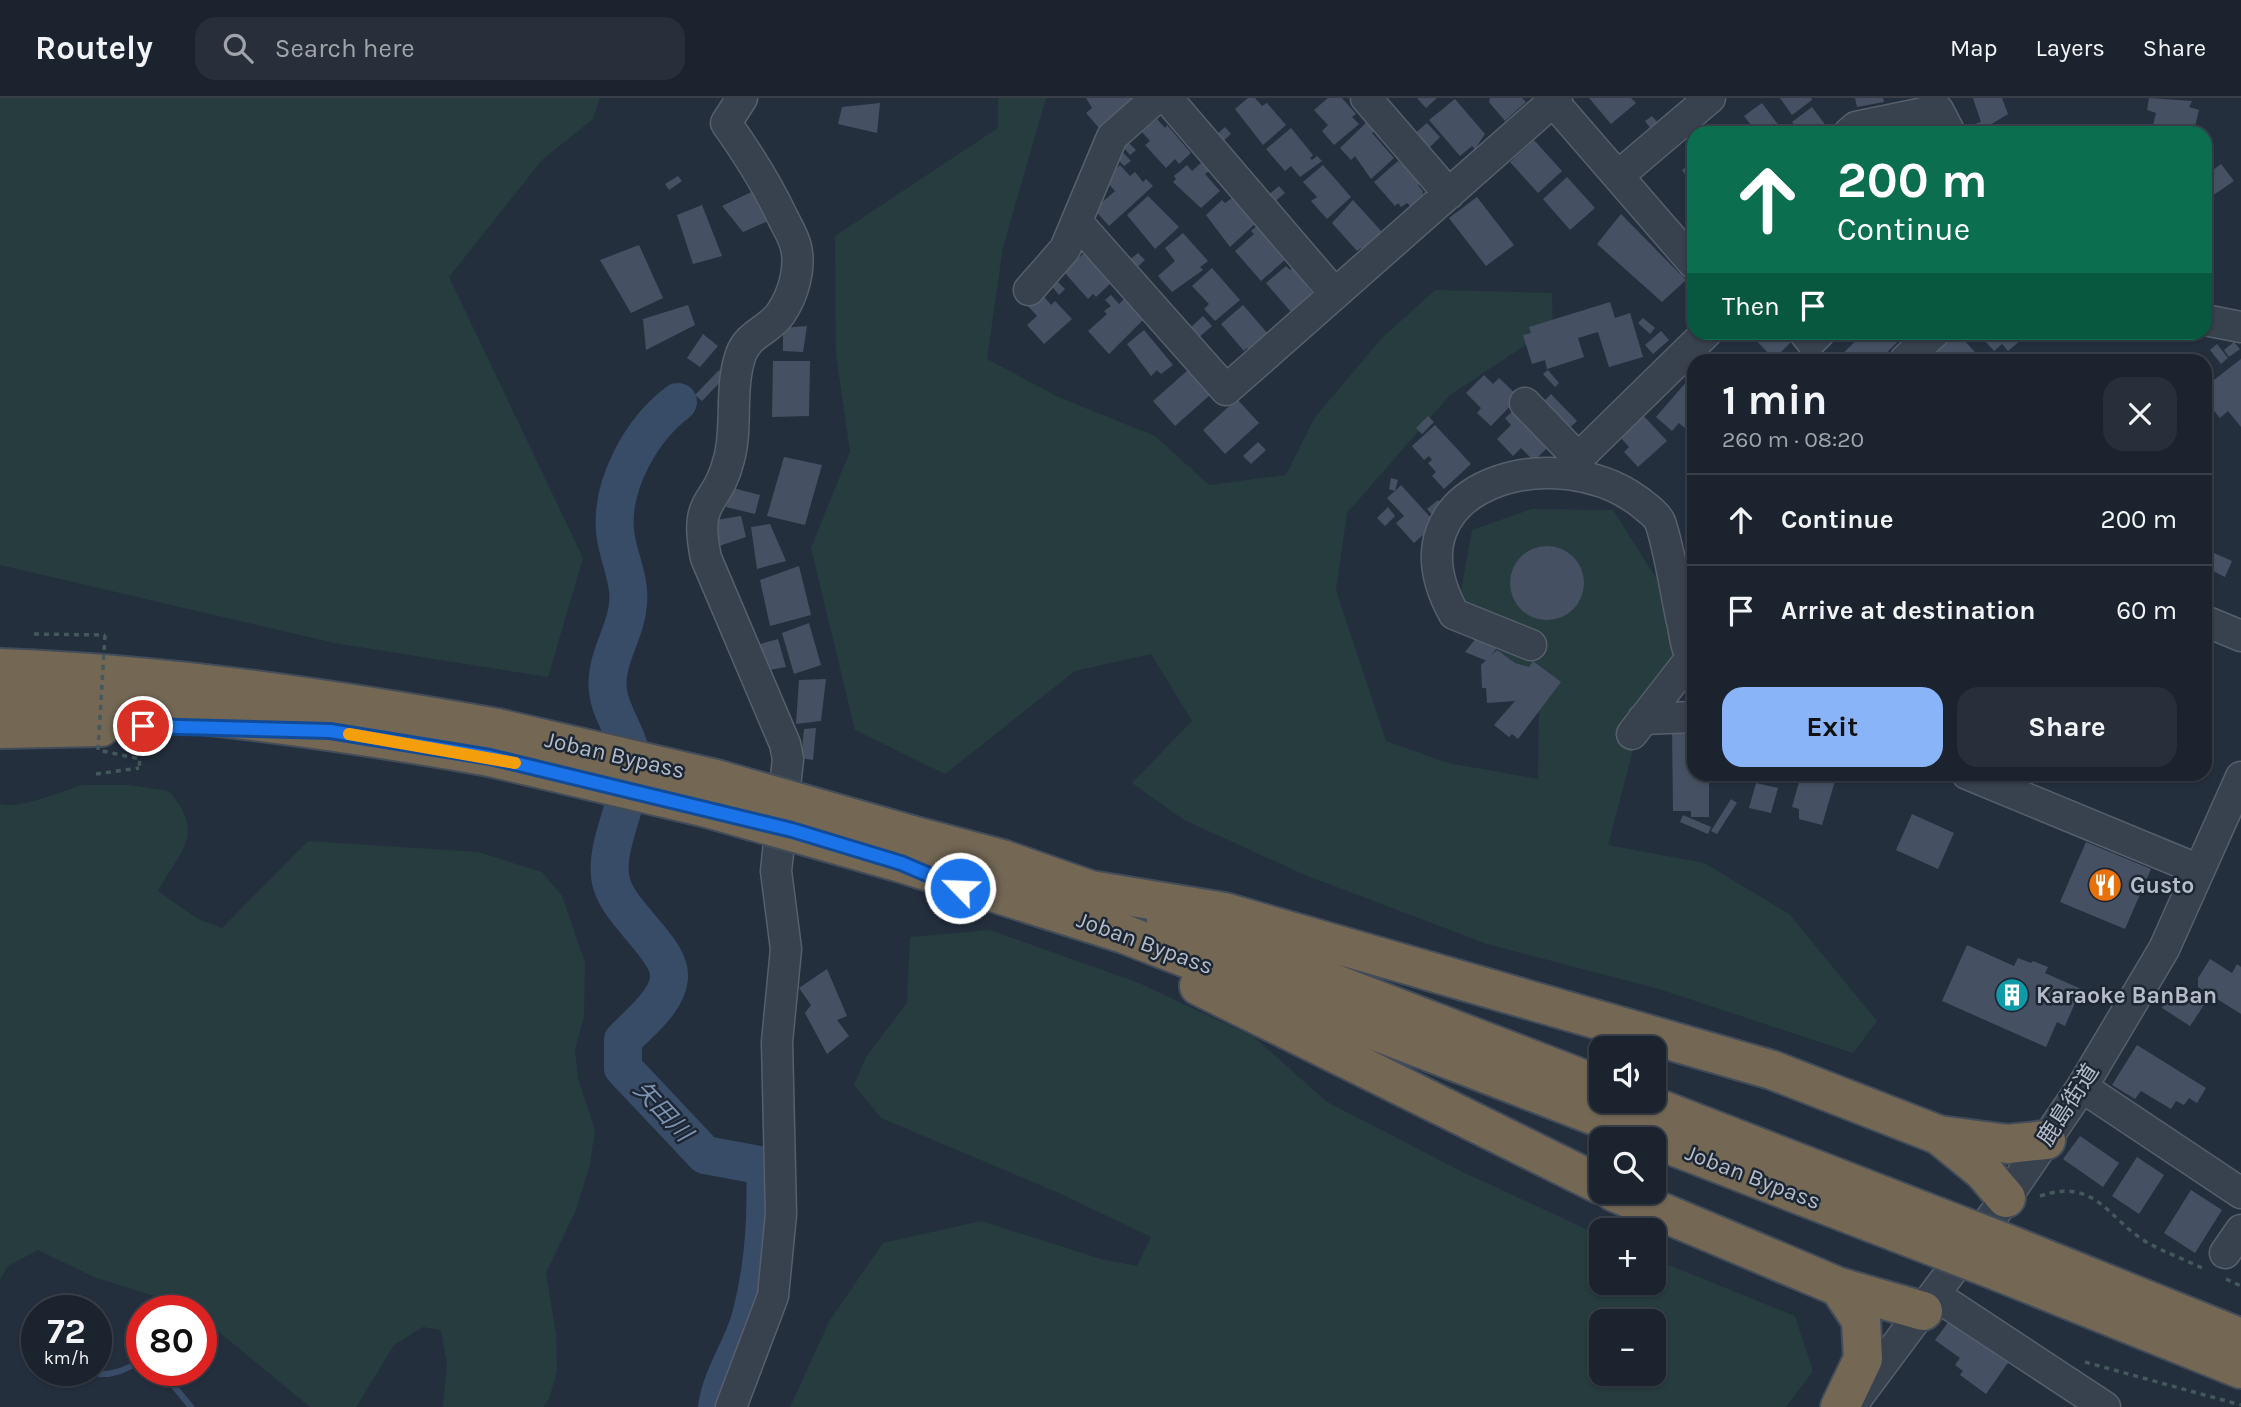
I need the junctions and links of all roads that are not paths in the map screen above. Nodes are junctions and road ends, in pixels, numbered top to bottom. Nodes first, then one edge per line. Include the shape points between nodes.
1 (743, 98) edge
2 (1156, 98) edge
3 (1167, 98) edge
4 (1366, 98) edge
5 (1710, 98) edge
6 (1554, 99) edge
7 (1861, 126) edge
8 (1946, 126) edge
9 (1618, 176) junction
10 (1449, 194) junction
11 (1077, 222) junction
12 (1687, 256) edge
13 (1029, 290) dead end
14 (1335, 294) junction
15 (2212, 321) edge
16 (2241, 327) edge
17 (1699, 340) edge
18 (1926, 340) edge
19 (1911, 354) edge
20 (1525, 403) dead end
21 (1570, 465) junction
22 (1683, 572) edge
23 (1687, 611) edge
24 (2212, 624) edge
25 (2241, 636) edge
26 (17, 641) edge
27 (1531, 645) dead end
28 (1687, 666) edge
29 (0, 668) edge
30 (0, 698) edge
31 (328, 715) junction
32 (1687, 718) edge
33 (0, 729) edge
34 (1984, 781) edge
35 (2238, 791) edge
36 (904, 849) junction
37 (2197, 869) junction
38 (937, 877) junction
39 (1090, 890) junction
40 (1589, 1081) edge
41 (2082, 1087) junction
42 (1666, 1113) edge
43 (1939, 1135) junction
44 (2046, 1140) junction
45 (1589, 1179) edge
46 (2241, 1193) edge
47 (2022, 1197) junction
48 (1642, 1204) edge
49 (1941, 1234) junction
50 (2005, 1259) junction
51 (1839, 1287) junction
52 (1929, 1303) junction
53 (2241, 1338) edge
54 (2241, 1369) edge
55 (731, 1407) edge
56 (1840, 1407) edge
57 (1850, 1407) edge
58 (2105, 1407) edge

1 - 55 street via 726,123 762,176 796,245 798,261 780,316 750,338 742,351 730,458 706,503 700,530 706,558 788,759 776,871 786,949 777,1042 781,1214 773,1296
2 - 11 street via 1112,137
3 - 14 street
4 - 10 street
5 - 9 street
6 - 9 street
6 - 10 street
7 - 8 street via 1938,110
9 - 12 street
10 - 14 street
11 - 13 street via 1065,249
11 - 14 street via 1226,390
15 - 16 street
17 - 21 street
18 - 19 street
20 - 21 street
21 - 22 street via 1626,491 1649,508 1660,521
21 - 27 street via 1488,485 1469,495 1440,532 1435,572 1454,614
22 - 23 street
24 - 25 street
26 - 31 highway via 159,669
28 - 32 street via 1637,726
29 - 31 highway, Joban Bypass via 159,679
30 - 31 highway, Joban Bypass
31 - 33 highway
31 - 36 highway, Joban Bypass, bridge via 716,779
34 - 37 street
35 - 37 street, 鹿島街道
36 - 38 highway, Joban Bypass
36 - 39 highway, Joban Bypass via 1002,859
37 - 41 street, 鹿島街道 via 2164,949
38 - 45 highway via 1027,921 1190,981
38 - 49 highway, Joban Bypass via 1124,934
39 - 40 highway, Joban Bypass
39 - 43 highway via 1224,912 1591,1016 1772,1070
41 - 44 street, 鹿島街道
41 - 46 street
42 - 49 highway, Joban Bypass
43 - 44 highway via 2008,1144
43 - 47 highway
44 - 47 street, 鹿島街道
47 - 52 street, 鹿島街道
48 - 51 highway
49 - 50 highway, Joban Bypass, bridge
50 - 53 highway, Joban Bypass
50 - 54 highway, Joban Bypass
51 - 52 highway
51 - 56 highway via 1861,1320 1863,1359
52 - 57 street, 鹿島街道
52 - 58 street via 1994,1334

